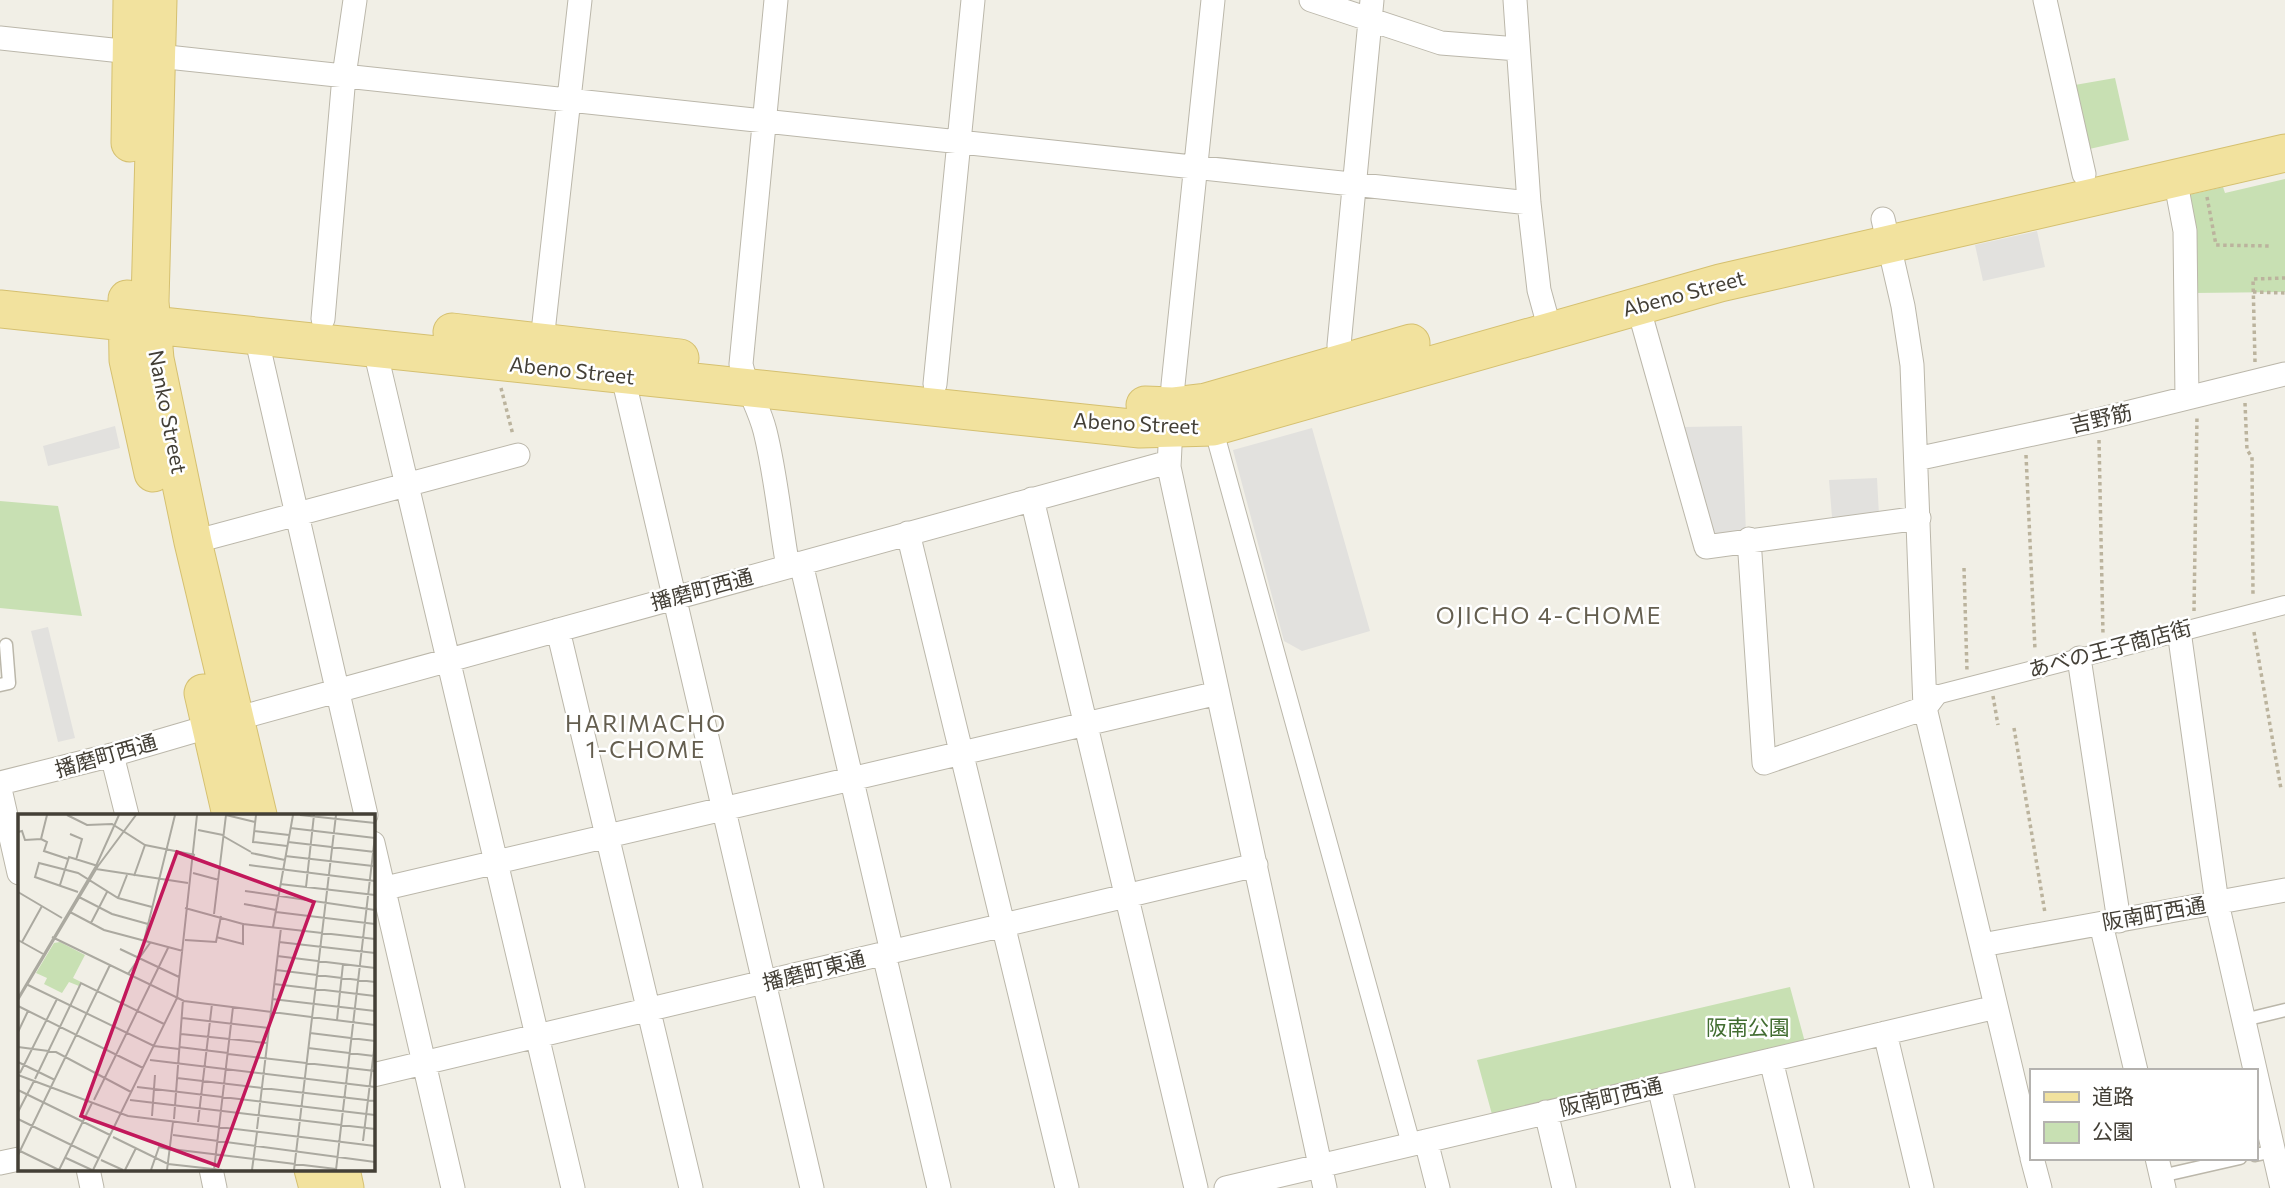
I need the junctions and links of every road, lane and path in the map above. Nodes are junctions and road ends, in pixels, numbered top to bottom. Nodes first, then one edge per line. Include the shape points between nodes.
1 (132, 0) edge
2 (158, 0) edge
3 (355, 0) edge
4 (580, 0) edge
5 (776, 0) edge
6 (973, 0) edge
7 (1213, 0) edge
8 (1311, 0) edge
9 (1515, 0) edge
10 (2045, 0) edge
11 (1371, 9) edge
12 (0, 38) edge
13 (1518, 48) junction
14 (145, 54) junction
15 (344, 76) junction
16 (569, 99) junction
17 (763, 121) junction
18 (2285, 128) edge
19 (957, 139) junction
20 (2285, 153) edge
21 (1197, 166) junction
22 (2084, 174) junction
23 (2190, 183) junction
24 (1355, 185) junction
25 (1529, 203) junction
26 (1888, 241) junction
27 (2269, 246) dead end
28 (2285, 278) edge
29 (0, 284) edge
30 (2253, 292) junction
31 (2285, 293) edge
32 (1638, 306) junction
33 (0, 309) edge
34 (139, 313) junction
35 (1546, 318) junction
36 (323, 319) junction
37 (256, 336) junction
38 (542, 341) junction
39 (375, 350) junction
40 (494, 362) junction
41 (1340, 364) junction
42 (2285, 374) edge
43 (743, 376) junction
44 (623, 377) junction
45 (2250, 383) junction
46 (935, 384) junction
47 (2192, 397) junction
48 (2098, 420) junction
49 (1213, 427) junction
50 (1171, 432) junction
51 (2025, 435) junction
52 (518, 455) joint
53 (1916, 459) junction
54 (406, 482) junction
55 (1032, 499) junction
56 (298, 514) junction
57 (1919, 519) junction
58 (908, 534) junction
59 (1749, 539) junction
60 (193, 542) junction
61 (794, 565) junction
62 (1964, 568) dead end
63 (676, 597) junction
64 (2285, 605) edge
65 (2253, 612) junction
66 (2186, 629) junction
67 (558, 630) junction
68 (6, 645) dead end
69 (2104, 651) junction
70 (2080, 657) junction
71 (448, 660) junction
72 (2036, 669) junction
73 (1991, 681) junction
74 (0, 685) edge
75 (1967, 687) junction
76 (337, 691) junction
77 (1218, 693) junction
78 (1930, 701) junction
79 (223, 722) junction
80 (1086, 724) junction
81 (1998, 725) dead end
82 (2014, 728) dead end
83 (961, 753) junction
84 (112, 755) junction
85 (852, 779) junction
86 (0, 783) edge
87 (0, 789) edge
88 (2281, 789) dead end
89 (726, 811) junction
90 (127, 814) edge
91 (231, 814) edge
92 (258, 814) edge
93 (366, 814) edge
94 (607, 837) junction
95 (374, 852) edge
96 (497, 863) junction
97 (1256, 865) junction
98 (18, 869) edge
99 (378, 890) edge
100 (2285, 890) edge
101 (1126, 896) junction
102 (2217, 903) junction
103 (2110, 922) junction
104 (1003, 925) junction
105 (2048, 933) junction
106 (1982, 945) junction
107 (888, 953) junction
108 (765, 982) junction
109 (1996, 1007) junction
110 (649, 1010) junction
111 (2285, 1010) edge
112 (2244, 1020) junction
113 (1885, 1033) junction
114 (538, 1037) junction
115 (1771, 1060) junction
116 (422, 1064) junction
117 (2134, 1069) edge
118 (2251, 1069) edge
119 (374, 1076) edge
120 (1659, 1086) junction
121 (2025, 1097) edge
122 (2257, 1106) edge
123 (1546, 1112) junction
124 (2030, 1139) edge
125 (1418, 1142) junction
126 (2264, 1153) edge
127 (18, 1159) edge
128 (2033, 1160) edge
129 (2231, 1160) edge
130 (0, 1163) edge
131 (1320, 1165) junction
132 (88, 1170) edge
133 (211, 1170) edge
134 (313, 1170) edge
135 (341, 1170) edge
136 (2161, 1174) edge
137 (92, 1188) edge
138 (215, 1188) edge
139 (318, 1188) edge
140 (345, 1188) edge
141 (453, 1188) edge
142 (573, 1188) edge
143 (691, 1188) edge
144 (812, 1188) edge
145 (939, 1188) edge
146 (1067, 1188) edge
147 (1196, 1188) edge
148 (1226, 1188) edge
149 (1325, 1188) edge
150 (1437, 1188) edge
151 (1564, 1188) edge
152 (1683, 1188) edge
153 (1801, 1188) edge
154 (1922, 1188) edge
155 (2040, 1188) edge
156 (2282, 1188) edge

1 - 14 main road, Nanko Street
2 - 14 main road, Nanko Street
3 - 15 street
4 - 16 street
5 - 17 street
6 - 19 street
7 - 21 street
8 - 11 street
9 - 13 street
10 - 22 street
11 - 13 street via 1441,43
11 - 24 street
12 - 14 street
13 - 25 street
14 - 15 street
14 - 34 main road, Nanko Street
15 - 16 street
15 - 36 street
16 - 17 street
16 - 38 street
17 - 19 street
17 - 43 street
18 - 22 main road, Abeno Street
19 - 21 street
19 - 46 street
20 - 23 main road, Abeno Street
21 - 24 street
21 - 50 street
22 - 26 main road, Abeno Street
23 - 26 main road, Abeno Street
23 - 27 path via 2216,245
23 - 47 street via 2185,230
24 - 25 street
24 - 41 street
25 - 35 street
26 - 32 main road, Abeno Street
26 - 35 main road, Abeno Street
26 - 53 street via 1912,365
28 - 30 path via 2253,279
29 - 34 main road, Abeno Street
30 - 31 path
30 - 45 path
32 - 35 main road, Abeno Street
32 - 59 street via 1706,547
33 - 34 main road, Abeno Street
34 - 36 main road, Abeno Street
34 - 37 main road, Abeno Street
34 - 60 main road, Nanko Street via 155,359
34 - 79 main road, Nanko Street via 128,360
35 - 41 main road, Abeno Street
35 - 49 main road, Abeno Street
36 - 38 main road, Abeno Street
37 - 39 main road, Abeno Street
37 - 56 street
38 - 43 main road, Abeno Street
39 - 40 main road, Abeno Street
39 - 54 street
40 - 44 main road, Abeno Street
40 - 52 path
41 - 50 main road, Abeno Street via 1206,401
42 - 45 street, 吉野筋
43 - 44 main road, Abeno Street
43 - 46 main road, Abeno Street
43 - 50 main road, Abeno Street
43 - 61 street via 765,432
44 - 63 street
45 - 47 street, 吉野筋
45 - 65 path via 2247,450 2252,457
46 - 50 main road, Abeno Street
47 - 48 street, 吉野筋
47 - 66 path
48 - 51 street, 吉野筋
48 - 69 path
49 - 50 main road, Abeno Street
49 - 125 street
50 - 55 street, 播磨町西通
50 - 77 street
51 - 53 street, 吉野筋
51 - 72 path
52 - 54 street
53 - 57 street
54 - 56 street
54 - 71 street
55 - 58 street, 播磨町西通
55 - 80 street
56 - 60 street
56 - 76 street
57 - 59 street
57 - 78 street
58 - 61 street, 播磨町西通
58 - 83 street
59 - 78 street via 1764,764
60 - 79 main road, Nanko Street
61 - 63 street, 播磨町西通
61 - 85 street
62 - 75 path
63 - 67 street, 播磨町西通
63 - 89 street
64 - 65 street, あべの王子商店街
65 - 66 street, あべの王子商店街
65 - 88 path
66 - 69 street, あべの王子商店街
66 - 102 street
67 - 71 street, 播磨町西通
67 - 94 street
68 - 74 lane via 9,683
69 - 70 street, あべの王子商店街
70 - 72 street, あべの王子商店街
70 - 103 street
71 - 76 street, 播磨町西通
71 - 96 street
72 - 73 street, あべの王子商店街
73 - 75 street, あべの王子商店街
73 - 81 path
75 - 78 street, あべの王子商店街
76 - 79 street, 播磨町西通
76 - 93 street
77 - 80 street
77 - 97 street
78 - 106 street
79 - 84 street, 播磨町西通
79 - 91 main road, Nanko Street
79 - 92 main road, Nanko Street
80 - 83 street
80 - 101 street
82 - 105 path
83 - 85 street
83 - 104 street
84 - 86 street, 播磨町西通
84 - 90 street
85 - 89 street
85 - 107 street
87 - 98 street
89 - 94 street
89 - 108 street
94 - 96 street
94 - 110 street
95 - 99 street
96 - 99 street
96 - 114 street
97 - 101 street, 播磨町東通
97 - 131 street
99 - 116 street
100 - 102 street, 阪南町西通
101 - 104 street, 播磨町東通
101 - 147 street
102 - 103 street, 阪南町西通
102 - 112 street
103 - 105 street, 阪南町西通
103 - 117 street
104 - 107 street, 播磨町東通
104 - 146 street
105 - 106 street, 阪南町西通
106 - 109 street
107 - 108 street, 播磨町東通
107 - 145 street
108 - 110 street, 播磨町東通
108 - 144 street
109 - 113 street, 阪南町西通
109 - 121 street
110 - 114 street, 播磨町東通
110 - 143 street
111 - 112 lane
112 - 118 street
113 - 115 street, 阪南町西通
113 - 154 street
114 - 116 street, 播磨町東通
114 - 142 street
115 - 120 street, 阪南町西通
115 - 153 street
116 - 119 street, 播磨町東通
116 - 141 street
120 - 123 street, 阪南町西通
120 - 152 street
121 - 124 street
122 - 126 street
123 - 125 street, 阪南町西通
123 - 151 street
125 - 131 street, 阪南町西通
125 - 150 street
126 - 156 street
127 - 130 street
128 - 155 street
129 - 136 lane
131 - 148 street, 阪南町西通
131 - 149 street
132 - 137 street
133 - 138 street
134 - 139 main road
135 - 140 main road

